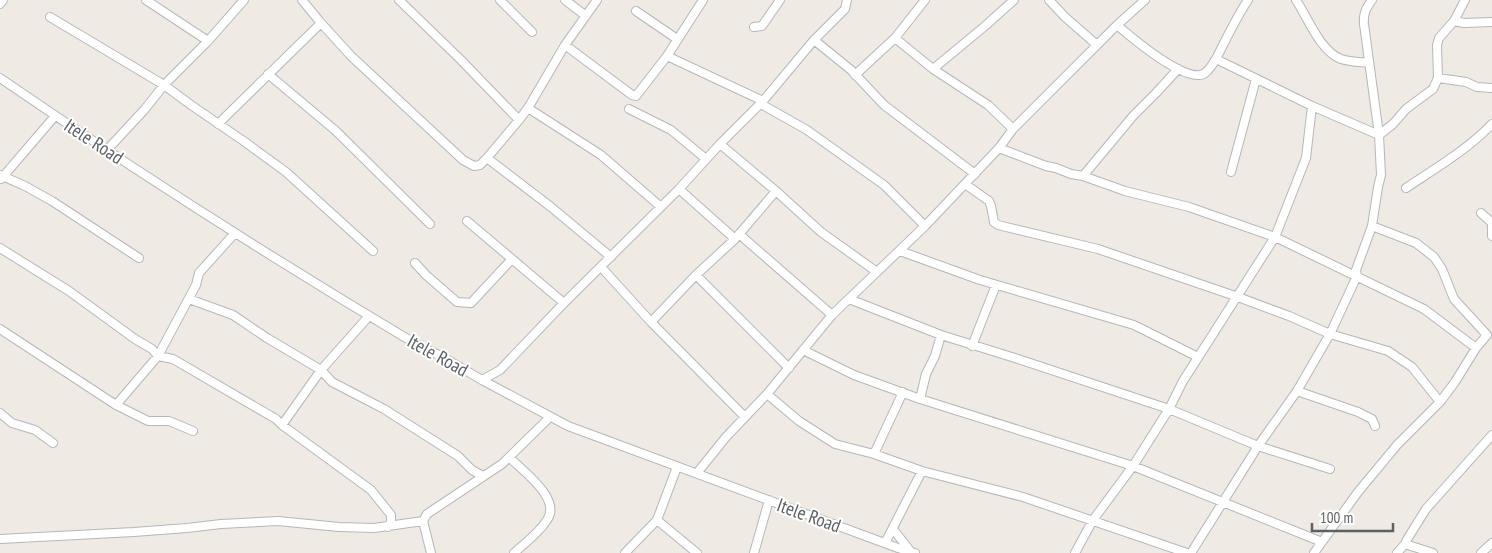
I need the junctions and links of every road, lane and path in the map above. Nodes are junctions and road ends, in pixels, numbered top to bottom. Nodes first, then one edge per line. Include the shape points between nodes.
1 (3, 0) edge
2 (146, 0) edge
3 (244, 0) edge
4 (302, 0) edge
5 (399, 0) edge
6 (500, 0) edge
7 (565, 0) edge
8 (597, 0) edge
9 (703, 0) edge
10 (780, 0) edge
11 (846, 0) edge
12 (925, 0) edge
13 (1014, 0) edge
14 (1050, 0) edge
15 (1146, 0) edge
16 (1248, 0) edge
17 (1296, 0) edge
18 (1372, 0) edge
19 (1465, 0) edge
20 (0, 4) edge
21 (636, 10) dead end
22 (586, 16) junction
23 (50, 17) dead end
24 (1454, 21) junction
25 (1492, 22) edge
26 (321, 23) junction
27 (1117, 25) junction
28 (754, 27) dead end
29 (532, 32) dead end
30 (894, 38) junction
31 (677, 40) junction
32 (814, 40) junction
33 (208, 41) junction
34 (565, 45) junction
35 (1097, 45) junction
36 (666, 56) junction
37 (1216, 59) junction
38 (1369, 62) junction
39 (933, 69) junction
40 (1178, 69) junction
41 (268, 74) junction
42 (855, 75) junction
43 (0, 78) edge
44 (1438, 78) junction
45 (1256, 79) junction
46 (164, 85) junction
47 (1492, 88) edge
48 (762, 103) junction
49 (1312, 106) junction
50 (528, 108) junction
51 (629, 109) dead end
52 (55, 116) junction
53 (519, 120) junction
54 (218, 124) junction
55 (1492, 124) edge
56 (1013, 130) junction
57 (1379, 135) junction
58 (720, 144) junction
59 (999, 148) junction
60 (107, 150) junction
61 (487, 158) junction
62 (706, 159) junction
63 (1231, 172) dead end
64 (975, 174) junction
65 (1083, 176) junction
66 (1, 177) edge
67 (965, 184) junction
68 (1406, 188) dead end
69 (680, 189) junction
70 (776, 191) junction
71 (661, 207) junction
72 (1481, 213) dead end
73 (467, 221) dead end
74 (1492, 221) edge
75 (430, 224) dead end
76 (925, 226) junction
77 (1372, 226) junction
78 (235, 233) junction
79 (737, 236) junction
80 (1492, 236) edge
81 (1275, 237) junction
82 (0, 248) edge
83 (372, 251) dead end
84 (900, 251) junction
85 (611, 257) junction
86 (139, 258) dead end
87 (512, 259) junction
88 (415, 263) dead end
89 (601, 267) junction
90 (878, 272) junction
91 (696, 274) junction
92 (1356, 276) junction
93 (996, 285) junction
94 (1238, 297) junction
95 (189, 299) junction
96 (849, 299) junction
97 (564, 303) junction
98 (832, 315) junction
99 (369, 316) junction
100 (651, 322) junction
101 (0, 328) edge
102 (1330, 334) junction
103 (940, 335) junction
104 (972, 346) junction
105 (1476, 348) junction
106 (803, 350) junction
107 (158, 356) junction
108 (1198, 357) junction
109 (789, 368) junction
110 (321, 370) junction
111 (482, 380) junction
112 (1297, 390) junction
113 (903, 392) junction
114 (767, 394) junction
115 (920, 400) junction
116 (1440, 402) junction
117 (116, 405) junction
118 (1169, 410) junction
119 (0, 413) edge
120 (550, 417) junction
121 (745, 417) junction
122 (282, 424) junction
123 (1375, 426) dead end
124 (193, 431) dead end
125 (1492, 436) edge
126 (53, 443) dead end
127 (1258, 446) junction
128 (874, 454) junction
129 (510, 458) junction
130 (1133, 466) junction
131 (677, 467) junction
132 (1330, 469) dead end
133 (922, 471) junction
134 (697, 473) junction
135 (483, 476) junction
136 (770, 500) junction
137 (1224, 502) junction
138 (657, 520) junction
139 (1093, 520) junction
140 (423, 521) junction
141 (388, 527) junction
142 (893, 529) junction
143 (0, 539) edge
144 (1322, 542) junction
145 (886, 543) junction
146 (1492, 543) edge
147 (1405, 544) junction
148 (896, 551) edge
149 (913, 552) edge
150 (431, 553) edge
151 (514, 553) edge
152 (625, 553) edge
153 (697, 553) edge
154 (754, 553) edge
155 (1075, 553) edge
156 (1189, 553) edge
157 (1314, 553) edge
158 (1397, 553) edge
159 (1433, 553) edge
160 (1481, 553) edge

1 - 20 street
2 - 33 street
3 - 33 street
4 - 26 street
5 - 53 street
6 - 29 street
7 - 22 street
8 - 22 street
9 - 31 street
10 - 28 street via 762,26
11 - 32 street via 845,9
12 - 30 street
13 - 39 street
14 - 35 street via 1065,18
15 - 27 street
16 - 37 street
17 - 38 street via 1334,56
18 - 38 street via 1363,16
19 - 24 street
21 - 31 street
22 - 34 street
23 - 46 street
24 - 25 street
24 - 44 street via 1437,45
26 - 41 street
26 - 61 street via 351,56 463,160 474,166
27 - 35 street
27 - 40 street
30 - 39 street
30 - 42 street
31 - 36 street
32 - 42 street
32 - 48 street
33 - 46 street
34 - 36 street via 636,96
34 - 50 street
35 - 56 street
36 - 48 street
37 - 40 street via 1199,76
37 - 45 street
38 - 57 street
39 - 56 street via 988,105
40 - 65 street
41 - 54 street
41 - 75 street via 336,131
42 - 64 street via 884,105
43 - 52 street, Itele Road
44 - 47 street
44 - 57 street via 1433,89
45 - 49 street
45 - 63 street
46 - 54 street
46 - 60 street
48 - 58 street
48 - 76 street via 807,130 884,185
49 - 57 street
49 - 81 street via 1306,158
50 - 53 street
50 - 71 street via 601,154
51 - 62 street via 670,130
52 - 60 street, Itele Road
52 - 66 street
53 - 61 street
54 - 83 street via 286,172
55 - 68 street via 1475,141
56 - 59 street
57 - 77 street via 1381,175
58 - 62 street
58 - 70 street
59 - 64 street
59 - 65 street
60 - 78 street, Itele Road
61 - 85 street
62 - 69 street
64 - 67 street
65 - 81 street via 1125,191 1189,207
66 - 86 street via 52,201
67 - 76 street
67 - 94 street via 989,201 994,222 998,225 1098,249
69 - 71 street
69 - 79 street
70 - 79 street
70 - 90 street via 821,232
71 - 85 street
72 - 74 street
73 - 87 street
74 - 80 street
76 - 84 street
77 - 92 street
77 - 105 street via 1416,243 1438,262 1454,299 1487,335
78 - 95 street via 199,273
78 - 99 street, Itele Road
79 - 91 street
79 - 98 street
81 - 92 street
81 - 94 street
82 - 107 street via 69,291
84 - 90 street
84 - 93 street
85 - 89 street
87 - 88 street via 472,303 458,302
87 - 97 street
89 - 97 street
89 - 100 street
90 - 96 street
91 - 100 street
91 - 109 street
92 - 102 street
92 - 105 street via 1424,309
93 - 104 street
93 - 108 street via 1134,325
94 - 102 street
94 - 108 street
95 - 107 street
95 - 110 street via 233,314
96 - 98 street
96 - 103 street
97 - 111 street via 500,370
98 - 106 street
99 - 110 street
99 - 111 street, Itele Road
100 - 121 street
101 - 117 street
102 - 112 street
102 - 116 street via 1398,357 1412,367
103 - 104 street
103 - 115 street
104 - 118 street
105 - 116 street
106 - 109 street
106 - 113 street via 854,375
107 - 117 street
107 - 122 street via 173,359
108 - 118 street
109 - 114 street
110 - 122 street
110 - 135 street via 332,382 384,409 458,456
111 - 120 street, Itele Road
112 - 123 street via 1358,412 1372,420
112 - 127 street
113 - 115 street
113 - 128 street
114 - 121 street
114 - 128 street via 835,444
115 - 130 street
116 - 144 street via 1397,445
117 - 124 street via 148,421 169,421
118 - 127 street
118 - 130 street
119 - 126 street via 12,423 35,430
120 - 129 street
120 - 131 street, Itele Road
121 - 134 street
122 - 141 street via 372,490 391,515
125 - 147 street via 1426,509
127 - 132 street
127 - 137 street
128 - 133 street
129 - 135 street
129 - 151 street via 544,491 550,503 549,518
130 - 137 street
130 - 139 street
131 - 134 street, Itele Road
131 - 138 street
133 - 139 street via 1023,497
133 - 142 street
134 - 136 street, Itele Road
135 - 140 street via 427,514
136 - 145 street, Itele Road
136 - 154 street
137 - 144 street
137 - 156 street
138 - 152 street
138 - 153 street
139 - 155 street
139 - 156 street
140 - 141 street
140 - 150 street
141 - 143 street via 339,527 278,521
142 - 145 street
142 - 149 street
144 - 157 street
145 - 148 street, Itele Road
146 - 160 street
147 - 158 street
147 - 159 street
148 - 149 street, Itele Road

